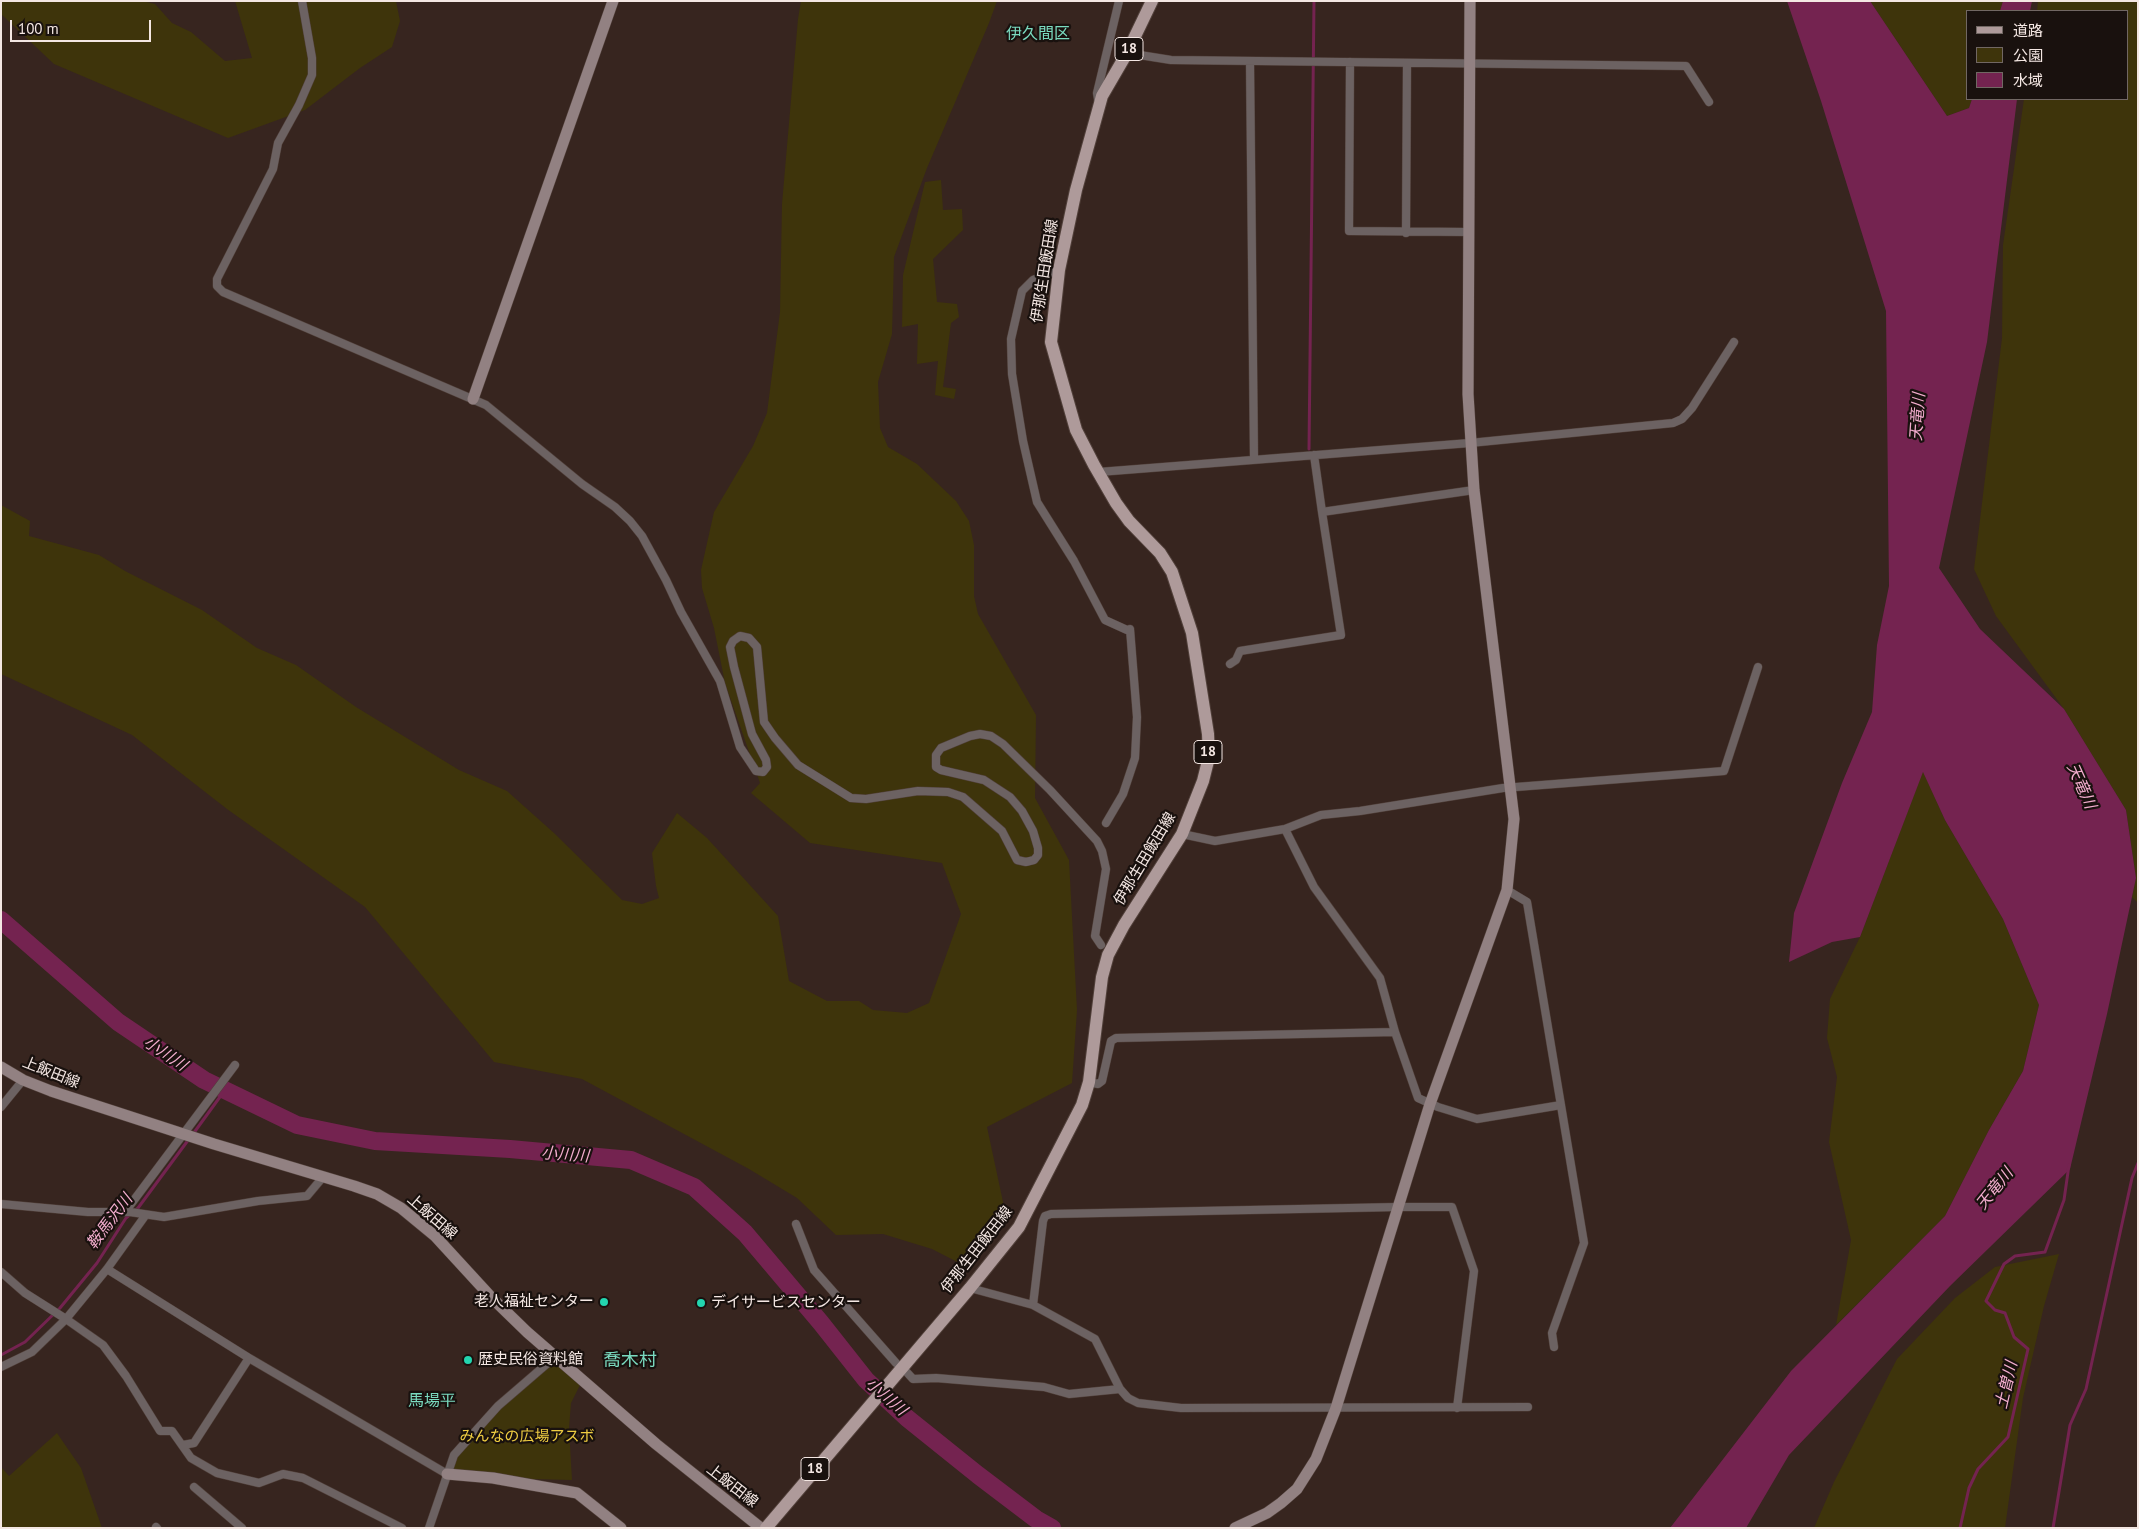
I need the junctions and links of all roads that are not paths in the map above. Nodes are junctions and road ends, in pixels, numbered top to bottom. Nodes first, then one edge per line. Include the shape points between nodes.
1 (302, 1) edge
2 (613, 1) edge
3 (1120, 1) edge
4 (1152, 1) edge
5 (1470, 1) edge
6 (1127, 53) junction
7 (1250, 60) junction
8 (1350, 62) junction
9 (1407, 63) junction
10 (1470, 64) junction
11 (1709, 102) dead end
12 (1099, 106) junction
13 (1468, 232) junction
14 (1406, 233) junction
15 (1059, 270) junction
16 (1734, 342) dead end
17 (473, 399) junction
18 (1470, 443) junction
19 (1314, 455) junction
20 (1254, 459) junction
21 (1099, 472) junction
22 (1474, 490) junction
23 (1322, 512) junction
24 (1230, 664) dead end
25 (1758, 667) dead end
26 (1511, 788) junction
27 (1106, 823) dead end
28 (1285, 829) junction
29 (1182, 834) junction
30 (1507, 890) junction
31 (1101, 945) dead end
32 (1395, 1032) junction
33 (1, 1067) edge
34 (233, 1067) dead end
35 (24, 1080) junction
36 (1089, 1082) junction
37 (1430, 1104) junction
38 (1561, 1105) junction
39 (1, 1107) edge
40 (184, 1134) junction
41 (324, 1177) junction
42 (1, 1204) edge
43 (1398, 1207) junction
44 (125, 1212) junction
45 (145, 1216) junction
46 (796, 1224) dead end
47 (107, 1269) junction
48 (1, 1272) edge
49 (970, 1288) junction
50 (1033, 1304) junction
51 (64, 1318) junction
52 (1554, 1347) dead end
53 (556, 1356) junction
54 (249, 1358) junction
55 (1, 1367) edge
56 (899, 1367) junction
57 (1120, 1389) junction
58 (1528, 1407) dead end
59 (1336, 1408) junction
60 (1457, 1408) junction
61 (183, 1445) junction
62 (447, 1474) junction
63 (194, 1487) dead end
64 (242, 1528) edge
65 (402, 1528) edge
66 (429, 1528) edge
67 (622, 1528) edge
68 (761, 1528) edge
69 (766, 1528) edge
70 (1235, 1528) edge

1 - 17 street via 312,75 278,143 272,169 217,279 217,286 223,292
2 - 17 street
3 - 12 street via 1098,93
4 - 6 main road, 伊那生田飯田線 / 18
5 - 10 street
6 - 7 street via 1171,60
6 - 12 main road, 伊那生田飯田線 / 18
7 - 8 street
7 - 20 street
8 - 9 street
8 - 14 street via 1349,231
9 - 10 street
9 - 14 street
10 - 11 street via 1686,66
10 - 13 street
12 - 15 main road, 伊那生田飯田線 / 18
13 - 14 street
13 - 18 street
15 - 21 main road, 伊那生田飯田線 / 18 via 1051,342 1076,430
15 - 27 street via 1033,280 1022,291 1011,339 1012,374 1037,502 1074,561 1105,620 1130,629 1137,717 1135,758 1123,794
16 - 18 street via 1692,408 1673,423
17 - 31 street via 486,405 615,507 642,536 720,681 740,747 756,771 762,772 767,767 752,734 734,667 730,647 740,636 749,638 757,646 764,722 798,766 852,798 918,791 948,792 963,798 1002,831 1017,860 1034,860 1038,848 1032,831 1010,797 984,780 936,767 936,755 941,748 975,735 991,736 1021,760 1097,841 1106,869 1095,936
18 - 19 street
18 - 22 street
19 - 20 street
19 - 23 street
20 - 21 street
21 - 29 main road, 伊那生田飯田線 / 18 via 1116,504 1160,553 1172,572 1192,633 1209,757
22 - 23 street
22 - 26 street
23 - 24 street via 1341,635 1240,651
25 - 26 street via 1724,772
26 - 28 street via 1321,815
26 - 30 street via 1514,819
28 - 29 street via 1215,841
28 - 32 street via 1314,887 1380,978
29 - 36 main road, 伊那生田飯田線 / 18 via 1108,955 1102,977
30 - 37 street
30 - 38 street via 1527,902
32 - 36 street via 1116,1038 1110,1041 1102,1081 1098,1084
32 - 37 street via 1418,1098
33 - 35 street, 上飯田線
34 - 40 street
35 - 39 street
35 - 40 street, 上飯田線
36 - 49 main road, 伊那生田飯田線 / 18 via 1072,1128 1019,1227
37 - 38 street via 1477,1119
37 - 43 street
38 - 52 street via 1584,1243 1552,1333
40 - 41 street, 上飯田線
40 - 44 street
41 - 45 street via 307,1196 164,1217
41 - 53 street, 上飯田線 via 377,1194 416,1218 491,1297
42 - 44 street
43 - 50 street via 1051,1214 1043,1221
43 - 59 street
43 - 60 street via 1452,1207 1474,1271
44 - 45 street
45 - 47 street
46 - 56 street via 814,1270
47 - 51 street
47 - 54 street
48 - 51 street via 25,1293
49 - 50 street
49 - 56 main road, 伊那生田飯田線 / 18
50 - 57 street via 1095,1339
51 - 55 street via 32,1352
51 - 61 street via 103,1345 160,1431 172,1431
53 - 62 street via 473,1432 454,1456
53 - 68 street, 上飯田線 via 656,1444
54 - 61 street via 194,1443
54 - 62 street
56 - 57 street via 913,1380 936,1378 1044,1387 1069,1394
56 - 69 main road, 伊那生田飯田線 / 18
57 - 59 street via 1138,1403 1181,1408
58 - 60 street
59 - 60 street
59 - 70 street via 1316,1458 1297,1489 1267,1513
61 - 65 street via 191,1458 216,1473 259,1483 283,1474 304,1478
62 - 66 street
62 - 67 street via 577,1492
63 - 64 street

